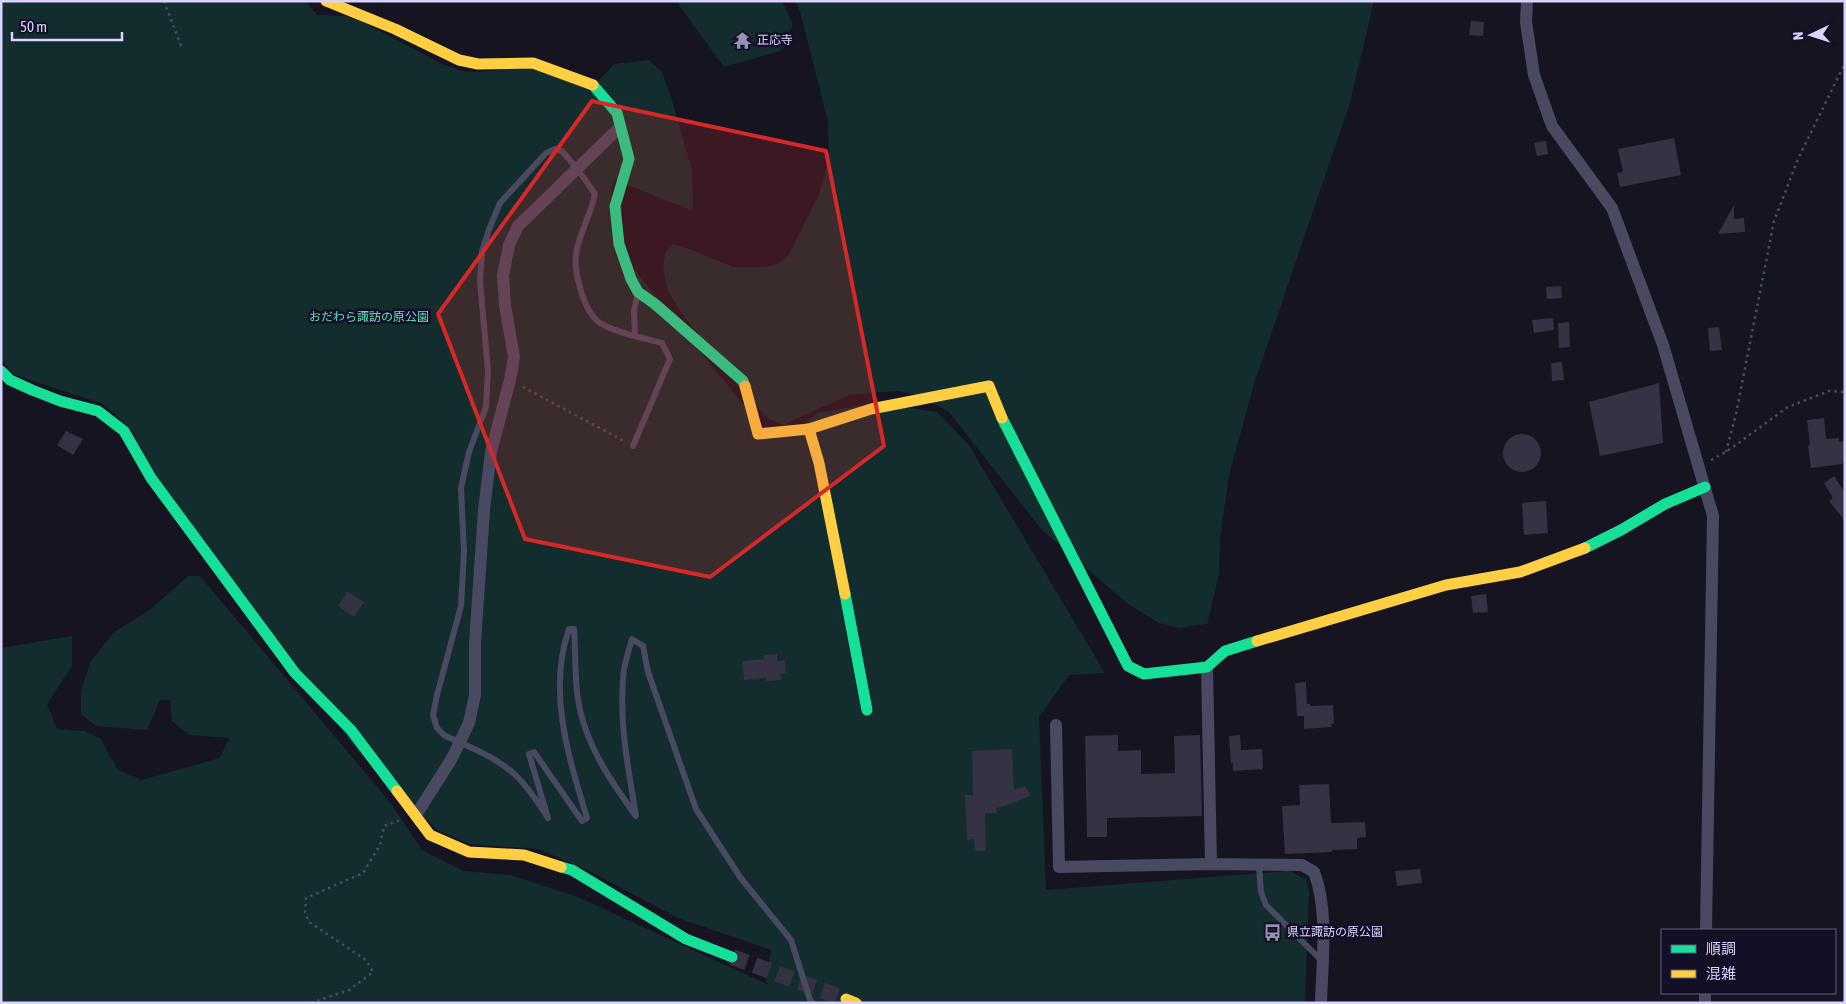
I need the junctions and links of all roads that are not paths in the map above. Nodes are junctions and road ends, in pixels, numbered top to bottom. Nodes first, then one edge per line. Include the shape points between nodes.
1 (326, 1) edge
2 (1527, 1) edge
3 (620, 126) junction
4 (638, 292) junction
5 (635, 336) junction
6 (1, 371) edge
7 (809, 429) junction
8 (633, 446) road end
9 (1704, 487) junction
10 (1207, 666) junction
11 (867, 710) dead end
12 (1056, 725) dead end
13 (416, 815) junction
14 (1211, 864) junction
15 (1259, 866) junction
16 (1706, 929) edge
17 (732, 957) tunnel mouth
18 (1322, 962) junction
19 (813, 1003) edge
20 (1321, 1003) edge

1 - 3 street via 459,60 478,64 533,63 594,86 617,113
2 - 9 street via 1526,22 1534,75 1552,126 1612,208 1663,345
3 - 4 street via 629,159 615,206 619,244
3 - 13 street via 518,226 509,245 503,276 514,357 491,452 484,510 475,695 469,722 451,760
4 - 5 lane via 634,311
4 - 7 street via 743,381 758,434
5 - 8 lane via 662,343 670,359
5 - 19 lane, bridge via 599,322 584,301 576,276 576,250 595,194 562,151 554,148 500,203 482,252 480,280 488,371 486,407 469,452 461,488 464,552 461,606 433,715 437,728 444,735 510,769 530,789 548,818 529,754 534,752 582,821 587,818 561,716 560,666 569,630 574,629 581,713 591,745 608,777 636,816 622,707 624,668 632,639 638,642 643,646 648,672 696,809 740,877 791,940
6 - 13 street via 10,380 32,390 98,411 124,430 151,478 295,673 351,730
7 - 10 street via 871,409 989,386 1001,416 1128,666 1144,674
7 - 11 street via 819,463
9 - 10 street via 1583,548 1520,572 1446,585 1225,651
9 - 16 street via 1713,516
10 - 14 street
12 - 14 street via 1059,867
13 - 17 street via 430,835 469,852 524,855 572,870 686,939
14 - 15 street
15 - 18 lane via 1260,892 1266,905
15 - 18 street via 1302,865 1314,872 1320,888
18 - 20 street

